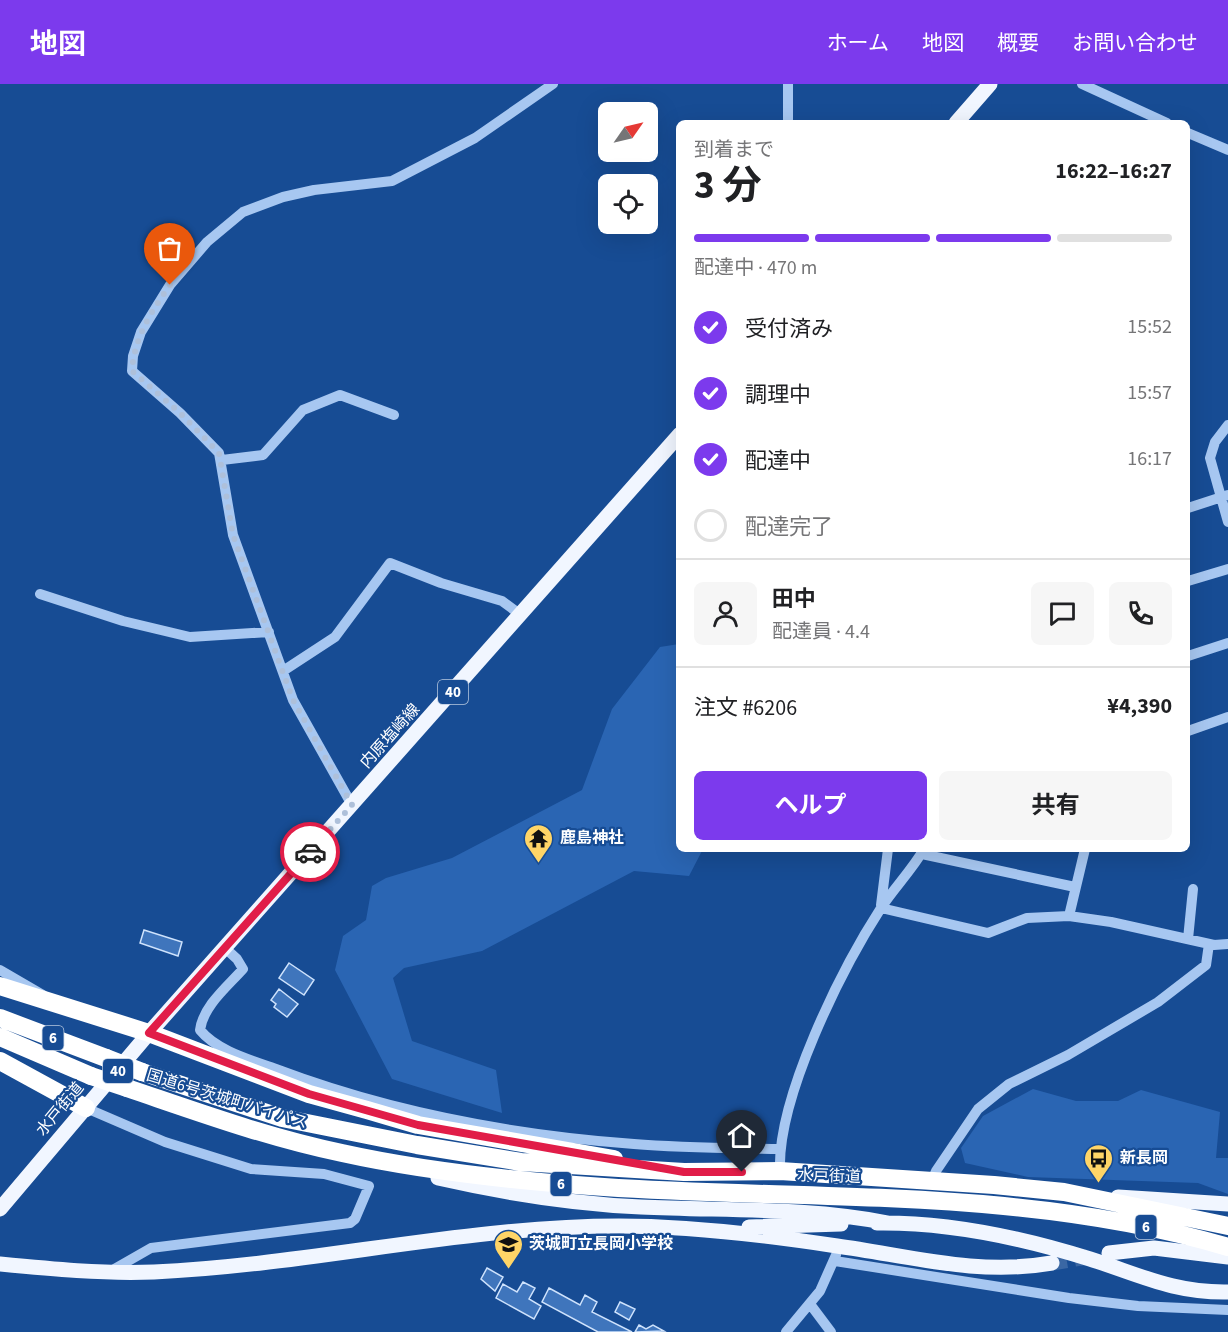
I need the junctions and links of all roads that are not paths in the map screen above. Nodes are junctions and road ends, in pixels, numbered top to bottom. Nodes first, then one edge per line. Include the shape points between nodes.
1 (553, 84) edge
2 (788, 84) edge
3 (990, 84) edge
4 (1082, 84) edge
5 (788, 120) edge
6 (959, 120) edge
7 (1160, 120) edge
8 (1190, 134) edge
9 (1228, 150) edge
10 (394, 416) dead end
11 (1228, 425) edge
12 (676, 439) edge
13 (222, 460) junction
14 (1224, 497) edge
15 (1190, 507) edge
16 (1228, 522) edge
17 (1228, 569) edge
18 (1190, 580) edge
19 (40, 594) dead end
20 (521, 615) junction
21 (269, 632) junction
22 (1228, 643) edge
23 (1190, 655) edge
24 (283, 671) junction
25 (1228, 717) edge
26 (1190, 729) edge
27 (352, 805) junction
28 (888, 852) edge
29 (922, 852) edge
30 (927, 852) edge
31 (1083, 852) edge
32 (1075, 887) junction
33 (1193, 889) dead end
34 (881, 908) junction
35 (1069, 916) junction
36 (1188, 939) junction
37 (1209, 944) junction
38 (1228, 944) edge
39 (225, 948) junction
40 (0, 970) edge
41 (0, 986) edge
42 (61, 1006) junction
43 (0, 1017) edge
44 (149, 1033) junction
45 (0, 1037) edge
46 (0, 1061) edge
47 (86, 1108) junction
48 (779, 1149) junction
49 (343, 1154) junction
50 (780, 1171) junction
51 (684, 1172) junction
52 (932, 1181) junction
53 (1064, 1192) junction
54 (1228, 1204) edge
55 (0, 1209) edge
56 (888, 1223) junction
57 (1228, 1226) edge
58 (698, 1229) junction
59 (1228, 1247) edge
60 (836, 1253) junction
61 (1108, 1253) dead end
62 (1228, 1257) edge
63 (1052, 1263) tunnel mouth
64 (0, 1264) edge
65 (108, 1272) junction
66 (1228, 1293) edge
67 (810, 1304) junction
68 (1228, 1310) edge
69 (786, 1332) edge
70 (831, 1332) edge

1 - 13 street via 475,138 392,181 303,192 243,212 191,259 164,293 141,333 132,371 180,413
2 - 5 street
3 - 6 main road
4 - 7 street
8 - 9 street
10 - 13 street via 340,395 303,410 263,455
11 - 14 street via 1215,442 1210,458
12 - 20 main road, 内原塩崎線 / 40
13 - 21 street via 233,535
14 - 15 street
14 - 16 street
17 - 18 street
19 - 21 street via 123,621 190,637
20 - 24 street via 502,601 390,563 335,637
20 - 27 main road, 内原塩崎線 / 40
21 - 24 street
22 - 23 street
24 - 27 street via 307,729
25 - 26 street
27 - 39 main road, 内原塩崎線 / 40
28 - 34 street
29 - 34 street
30 - 32 street
31 - 32 street
32 - 35 street
33 - 36 street
34 - 35 street via 988,933 1027,918
34 - 48 street via 839,982 810,1050
35 - 36 street
36 - 37 street
37 - 38 street
37 - 52 street via 1206,965 1158,1002 1068,1055 1009,1084 978,1109
39 - 44 main road, 内原塩崎線 / 40
39 - 48 street via 243,969 207,1010 200,1030 215,1044 302,1079 407,1110 523,1132 635,1144
40 - 42 street
41 - 42 highway
42 - 44 highway
43 - 51 highway, 国道6号茨城町バイパス / 6, bridge via 239,1106 338,1131 521,1162
44 - 47 main road, 水戸街道 / 40
44 - 51 highway via 309,1094 418,1125
45 - 49 highway, 国道6号茨城町バイパス / 6, bridge via 91,1076 264,1134
46 - 47 highway
47 - 55 main road, 水戸街道 / 40
47 - 65 street via 165,1142 251,1169 324,1174 369,1186 356,1219 350,1223 151,1248
48 - 50 street
49 - 56 main road via 453,1181 561,1199 638,1207 851,1216
49 - 59 highway, 水戸街道 / 6 via 563,1184 988,1204 1134,1224
50 - 51 highway, 水戸街道 / 6
50 - 52 highway, 水戸街道 / 6
52 - 53 highway, 水戸街道 / 6
53 - 54 main road
53 - 57 highway, 6
56 - 58 main road
56 - 66 main road via 1026,1242 1090,1259 1167,1287
58 - 60 main road
58 - 65 main road via 541,1229 231,1266
60 - 63 main road via 992,1269
60 - 67 street via 827,1279
60 - 68 street via 1069,1298
61 - 62 main road via 1154,1248
64 - 65 main road
67 - 69 street
67 - 70 street

